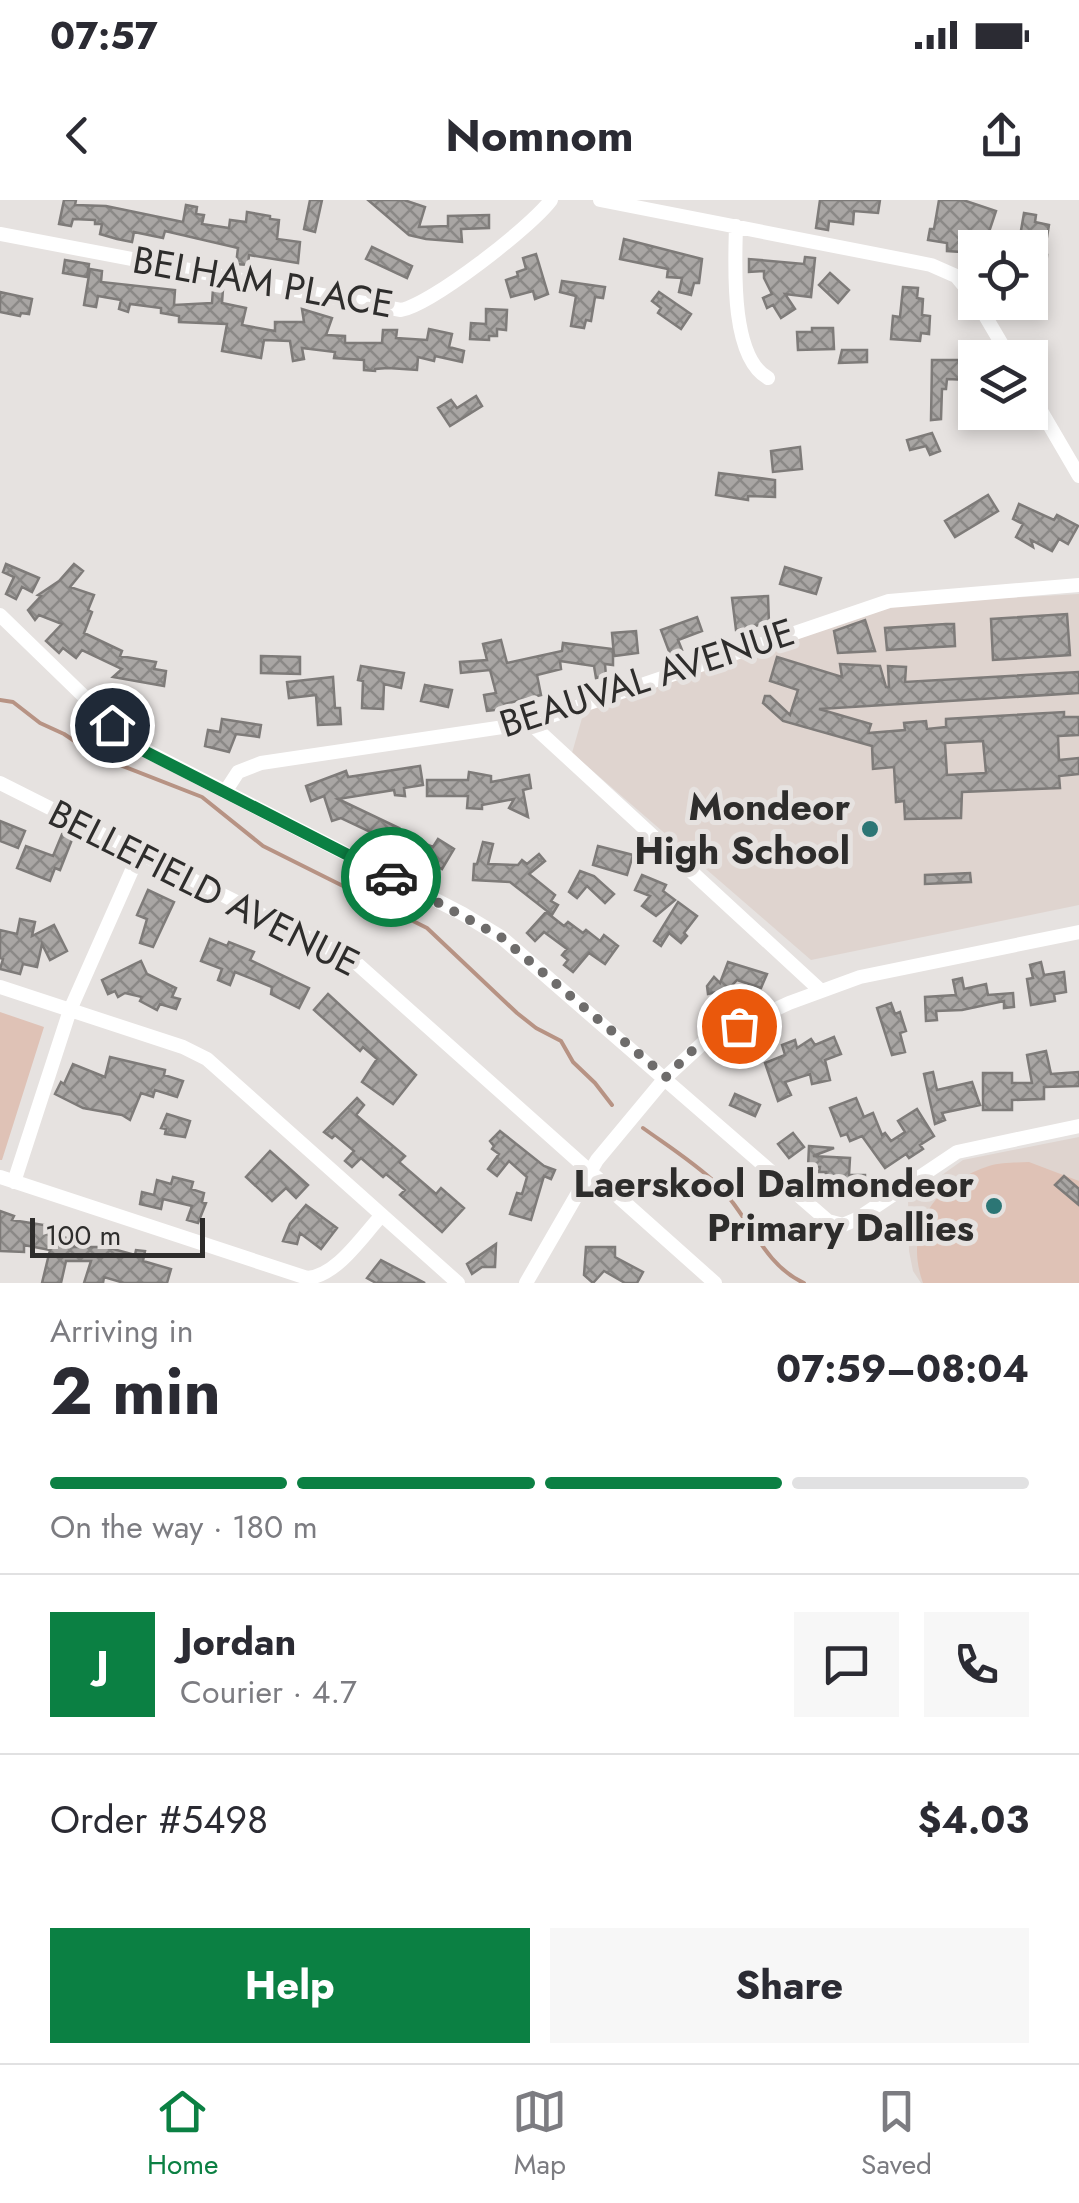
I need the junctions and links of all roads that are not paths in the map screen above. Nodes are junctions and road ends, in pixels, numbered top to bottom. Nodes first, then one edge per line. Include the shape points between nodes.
1 (551, 200) edge
2 (600, 200) edge
3 (645, 204) edge
4 (736, 226) junction
5 (0, 234) edge
6 (958, 278) edge
7 (768, 378) dead end
8 (1048, 423) edge
9 (1079, 476) edge
10 (1079, 586) edge
11 (0, 615) edge
12 (530, 723) junction
13 (0, 784) edge
14 (225, 792) junction
15 (140, 852) junction
16 (1079, 932) edge
17 (0, 987) edge
18 (820, 990) junction
19 (70, 1010) junction
20 (666, 1077) junction
21 (1079, 1126) edge
22 (589, 1171) junction
23 (7, 1179) edge
24 (382, 1215) junction
25 (458, 1283) edge
26 (526, 1283) edge
27 (715, 1283) edge

1 - 5 street, BELHAM PLACE via 426,301 401,310
2 - 3 street
3 - 4 street
4 - 6 street via 931,265
4 - 7 street via 743,341 751,364
8 - 9 street
10 - 12 street, BEAUVAL AVENUE via 874,604
11 - 14 street via 133,744
12 - 14 street, BEAUVAL AVENUE via 261,763 238,772
12 - 18 street
13 - 15 street, BELLEFIELD AVENUE
14 - 20 street via 501,937
15 - 19 street
15 - 22 street, BELLEFIELD AVENUE via 354,961
16 - 18 street via 899,967
17 - 19 street
18 - 20 street via 702,1043
19 - 23 street
19 - 24 street via 206,1059
20 - 21 street via 836,1224 857,1219 957,1152
20 - 22 street
22 - 26 street
22 - 27 street, BELLEFIELD AVENUE
23 - 24 street via 306,1278 332,1268
24 - 25 street

